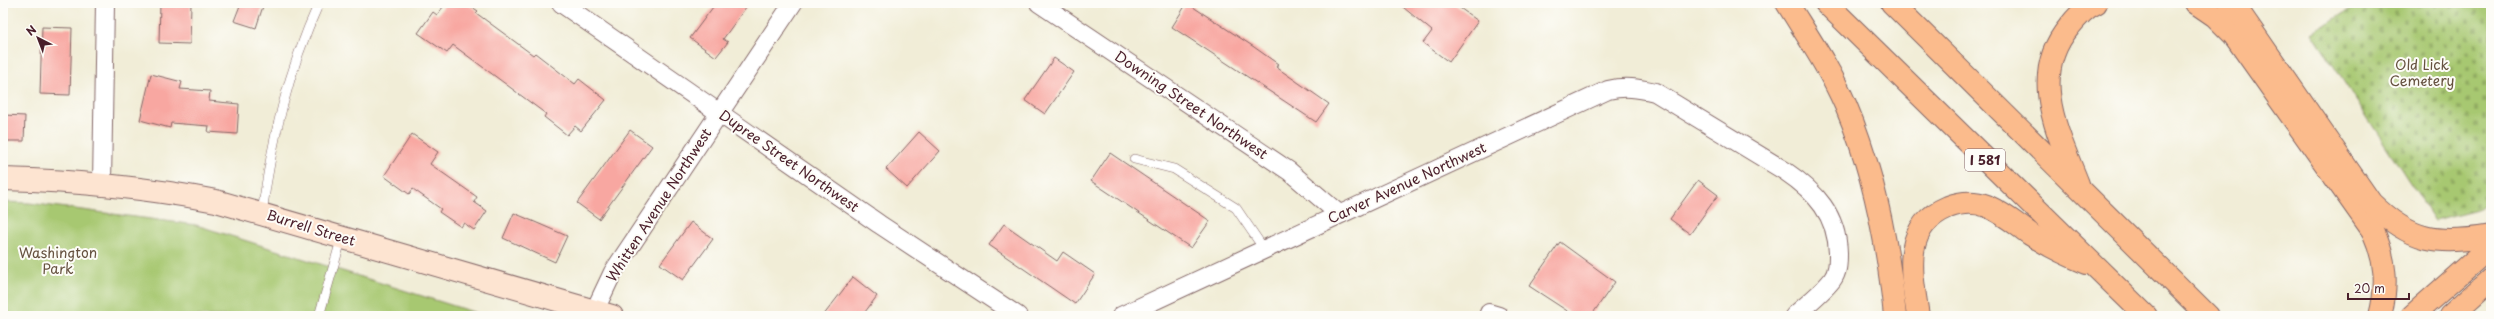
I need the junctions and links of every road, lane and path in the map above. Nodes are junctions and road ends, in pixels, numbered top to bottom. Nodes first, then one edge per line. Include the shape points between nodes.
1 (105, 3) edge
2 (319, 3) edge
3 (561, 3) edge
4 (794, 3) edge
5 (1039, 3) edge
6 (1787, 3) edge
7 (1826, 3) edge
8 (1892, 3) edge
9 (2096, 3) edge
10 (2196, 3) edge
11 (2230, 3) edge
12 (719, 112) junction
13 (1134, 159) dead end
14 (3, 179) edge
15 (102, 183) junction
16 (2082, 193) junction
17 (262, 213) junction
18 (1340, 214) junction
19 (2491, 236) edge
20 (342, 237) junction
21 (2491, 246) edge
22 (1264, 249) junction
23 (2097, 267) junction
24 (2486, 286) edge
25 (604, 313) edge
26 (319, 316) edge
27 (1018, 316) edge
28 (1121, 316) edge
29 (1794, 316) edge
30 (1895, 316) edge
31 (1918, 316) edge
32 (2146, 316) edge
33 (2208, 316) edge
34 (2380, 316) edge
35 (2412, 316) edge
36 (2450, 316) edge

1 - 15 street
2 - 17 lane via 290,74 278,116
3 - 12 street, Dupree Street Northwest
4 - 12 street, Whitten Avenue Northwest
5 - 18 street, Downing Street Northwest via 1289,171
6 - 30 highway via 1826,64 1846,106 1859,143 1879,208 1888,250
7 - 23 highway, I 581
8 - 16 highway
9 - 16 highway via 2073,21 2061,36 2051,56 2047,76 2052,115
10 - 34 highway via 2215,16 2234,35 2373,231 2386,268 2386,287
11 - 19 highway via 2239,12 2371,203 2388,219 2404,230 2422,237 2462,240
12 - 25 street, Whitten Avenue Northwest via 613,272
12 - 27 street, Dupree Street Northwest via 879,224
13 - 22 lane via 1174,168 1236,208
14 - 15 street, Burrell Street
15 - 17 street, Burrell Street via 180,194
16 - 33 highway
17 - 20 street, Burrell Street
18 - 22 street, Carver Avenue Northwest
18 - 29 street, Carver Avenue Northwest via 1608,90 1637,87 1654,92 1785,171 1818,199 1834,225 1838,267 1832,280
20 - 25 street, Burrell Street
20 - 26 lane
21 - 35 highway
22 - 28 street, Carver Avenue Northwest
23 - 31 highway via 2058,252 2001,213 1972,202 1955,204 1938,211 1918,234 1911,266
23 - 32 highway, I 581
24 - 36 highway

